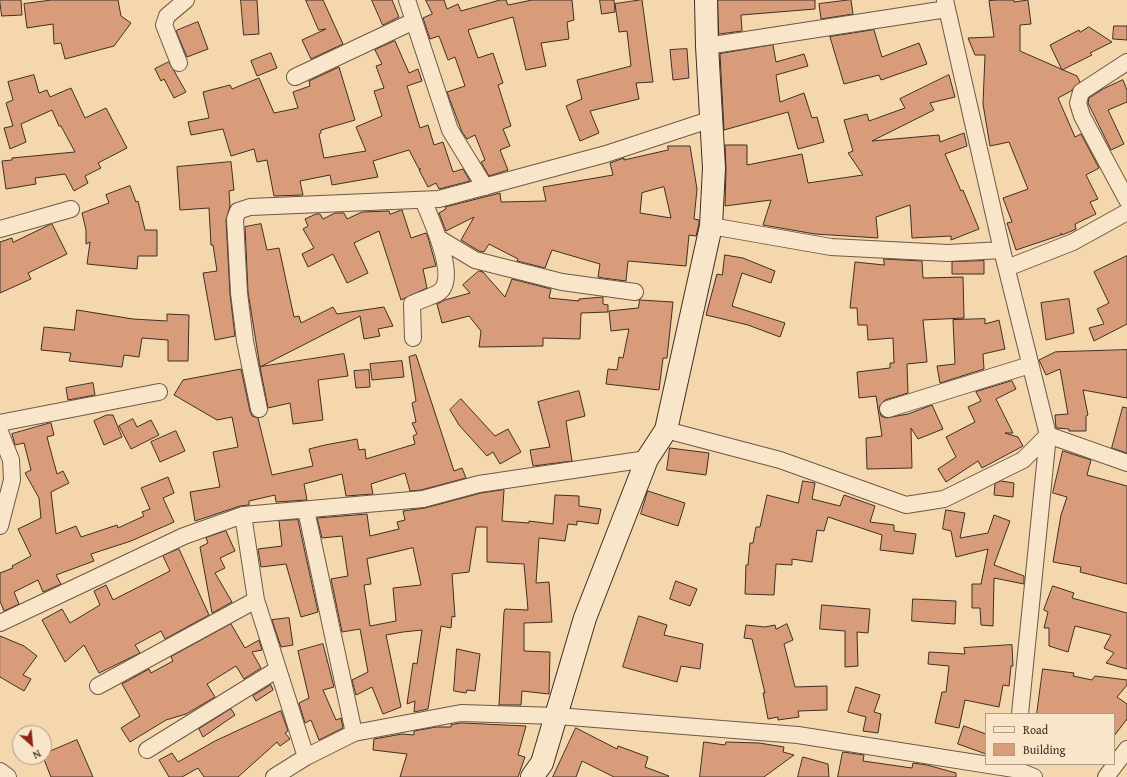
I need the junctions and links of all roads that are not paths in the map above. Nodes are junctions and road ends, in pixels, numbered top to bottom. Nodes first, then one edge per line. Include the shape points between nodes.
1 (186, 0) edge
2 (407, 0) edge
3 (706, 0) edge
4 (946, 4) edge
5 (414, 21) junction
6 (707, 46) junction
7 (1127, 62) edge
8 (179, 64) dead end
9 (295, 77) dead end
10 (712, 118) junction
11 (485, 187) junction
12 (422, 200) junction
13 (1127, 200) edge
14 (71, 209) dead end
15 (1127, 212) edge
16 (711, 226) junction
17 (0, 229) edge
18 (440, 239) junction
19 (1002, 250) junction
20 (1007, 268) junction
21 (635, 292) dead end
22 (413, 338) dead end
23 (1030, 365) junction
24 (159, 392) dead end
25 (259, 409) dead end
26 (888, 409) dead end
27 (0, 423) edge
28 (666, 430) junction
29 (0, 432) edge
30 (1048, 435) junction
31 (647, 459) junction
32 (1127, 463) edge
33 (306, 510) junction
34 (243, 515) junction
35 (0, 526) edge
36 (256, 600) junction
37 (0, 623) edge
38 (278, 669) junction
39 (98, 686) dead end
40 (1020, 713) edge
41 (557, 716) junction
42 (354, 733) junction
43 (1127, 749) edge
44 (146, 750) dead end
45 (306, 758) junction
46 (1014, 770) edge
47 (0, 771) edge
48 (8, 777) edge
49 (274, 777) edge
50 (532, 777) edge
51 (1034, 777) edge
52 (1106, 777) edge

1 - 8 street via 167,16 164,25
2 - 5 street
3 - 6 street
4 - 6 street
4 - 19 street
5 - 9 street
5 - 11 street via 450,130
6 - 10 street
7 - 13 street via 1081,92 1078,103 1082,116
10 - 11 street via 606,154
10 - 16 street via 714,168
11 - 12 street via 439,199
12 - 18 street
12 - 25 street via 250,207 238,210 235,219 244,341
14 - 17 street
15 - 20 street via 1073,242
16 - 19 street via 831,247 948,253
16 - 28 street
18 - 21 street via 475,260 562,282
18 - 22 street via 447,280 439,293 412,304
19 - 20 street
20 - 23 street
23 - 26 street
23 - 30 street
24 - 27 street
28 - 30 street via 780,460 906,505 952,496 1023,460
28 - 31 street
29 - 35 street via 11,460 12,480
30 - 32 street
30 - 40 street
31 - 33 street via 479,484 423,498
31 - 41 street via 585,618
33 - 34 street
33 - 42 street
34 - 36 street
34 - 37 street via 184,536
36 - 38 street
36 - 39 street
38 - 44 street
38 - 45 street
41 - 42 street via 461,713
41 - 46 street via 798,736
41 - 50 street via 542,763
42 - 45 street
43 - 52 street
45 - 49 street
46 - 51 street
47 - 48 street

